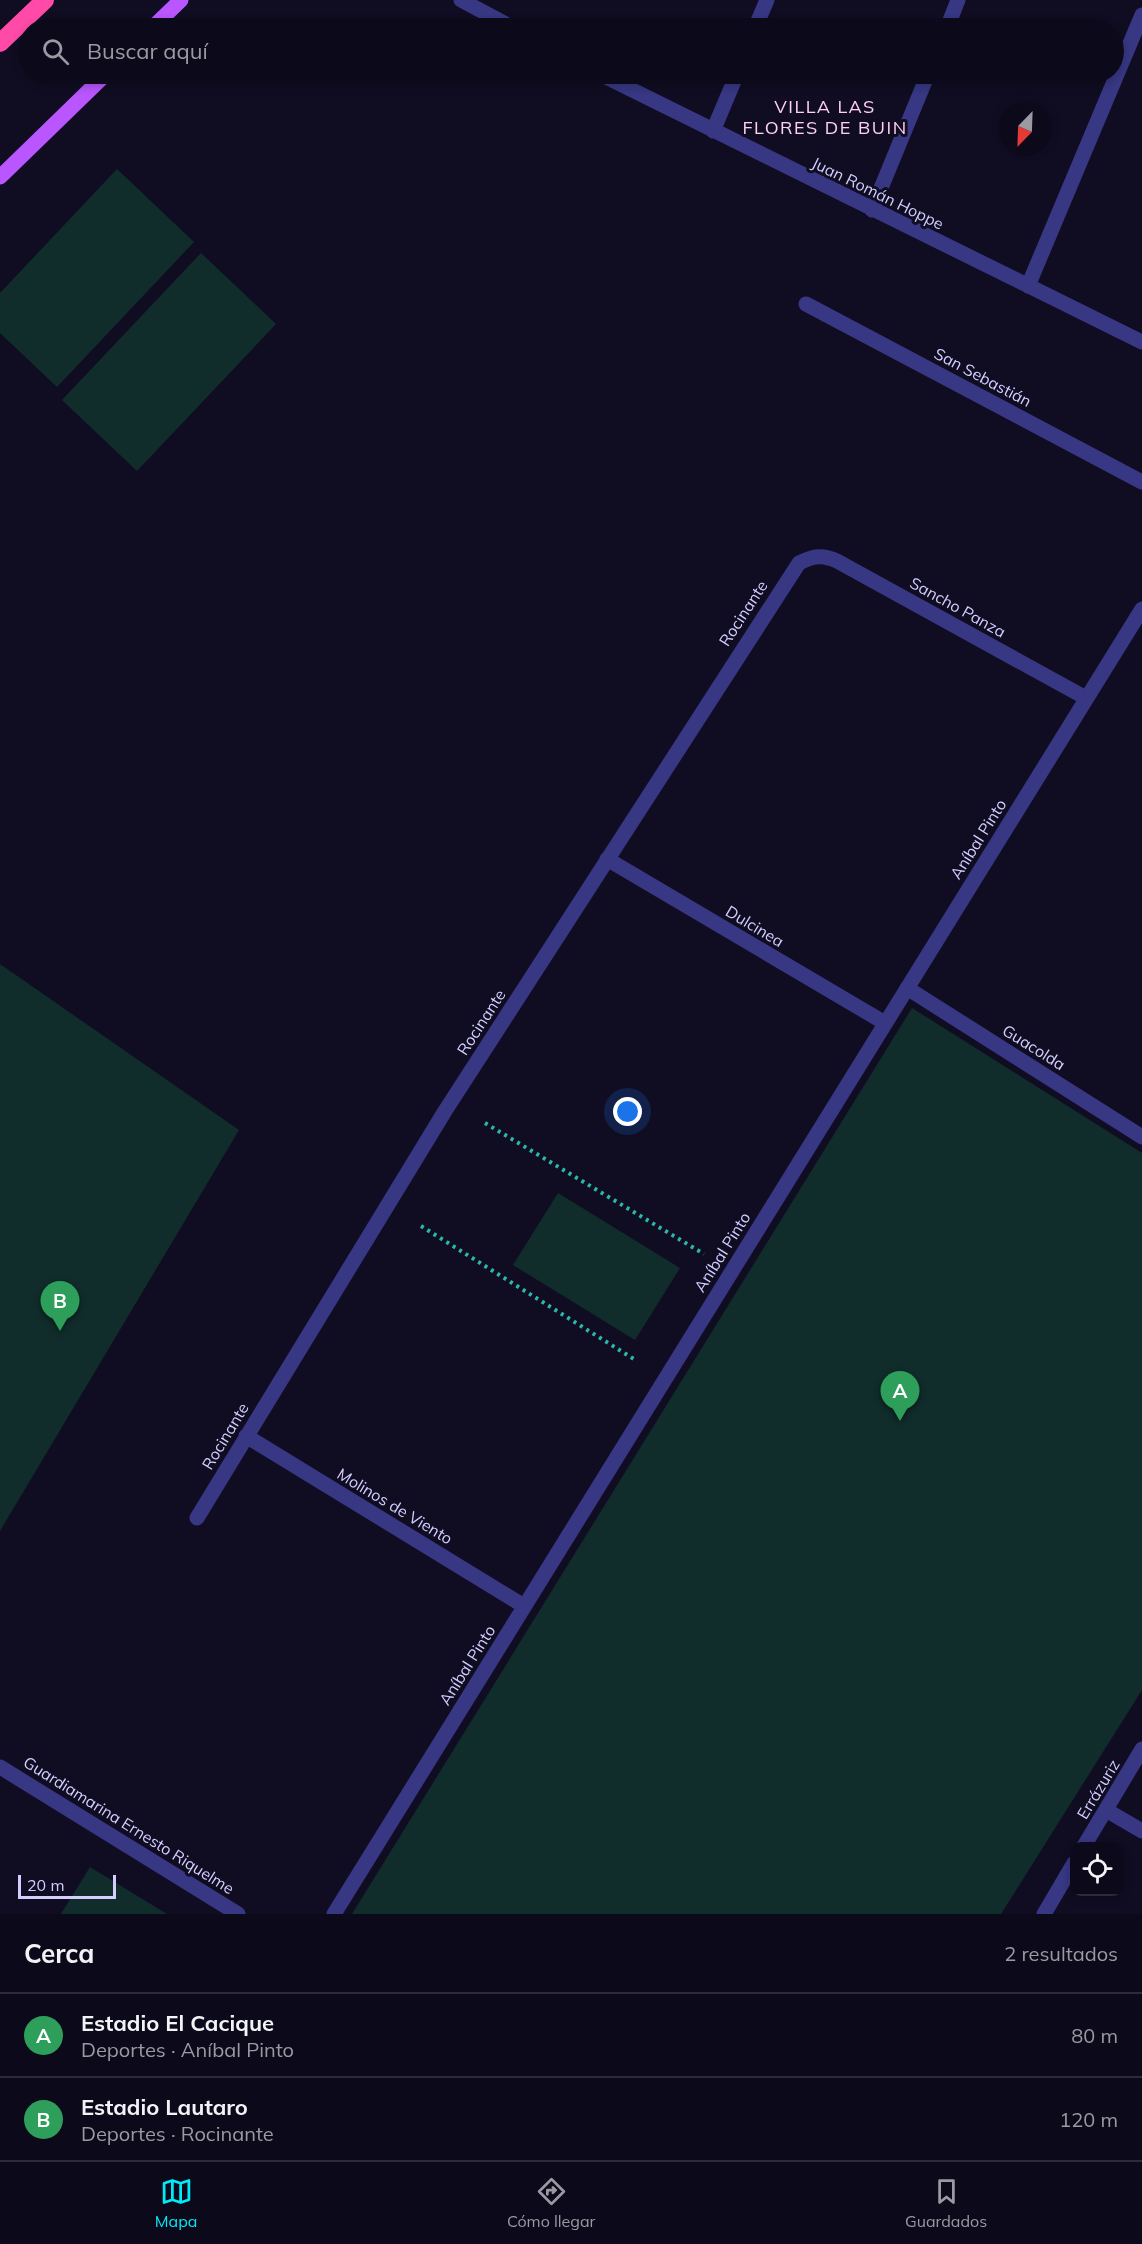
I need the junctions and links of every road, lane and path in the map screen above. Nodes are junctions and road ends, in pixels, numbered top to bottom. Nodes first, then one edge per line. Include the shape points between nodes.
1 (45, 0) edge
2 (181, 0) edge
3 (461, 0) edge
4 (767, 0) edge
5 (958, 0) edge
6 (1142, 15) edge
7 (27, 18) edge
8 (162, 18) edge
9 (494, 18) edge
10 (759, 18) edge
11 (951, 18) edge
12 (18, 26) edge
13 (0, 44) edge
14 (1124, 58) edge
15 (96, 84) edge
16 (620, 84) edge
17 (733, 84) edge
18 (924, 84) edge
19 (1113, 84) edge
20 (713, 131) junction
21 (0, 177) edge
22 (872, 210) junction
23 (1028, 286) junction
24 (806, 304) dead end
25 (1142, 342) edge
26 (1142, 482) edge
27 (810, 557) joint
28 (1142, 609) edge
29 (1086, 698) junction
30 (607, 859) junction
31 (907, 988) junction
32 (885, 1023) junction
33 (485, 1124) dead end
34 (1142, 1137) edge
35 (421, 1226) dead end
36 (704, 1254) dead end
37 (637, 1361) dead end
38 (246, 1436) junction
39 (197, 1518) dead end
40 (524, 1606) junction
41 (1142, 1749) edge
42 (0, 1767) edge
43 (1106, 1809) junction
44 (1142, 1832) edge
45 (1086, 1842) edge
46 (1070, 1870) edge
47 (238, 1914) edge
48 (334, 1914) edge
49 (1044, 1914) edge

1 - 7 highway
2 - 8 main road
3 - 9 street
4 - 10 street
5 - 11 street
6 - 14 street
12 - 13 highway
15 - 21 main road
16 - 20 street, Juan Román Hoppe
17 - 20 street
18 - 22 street
19 - 23 street
20 - 22 street, Juan Román Hoppe
22 - 23 street, Juan Román Hoppe
23 - 25 street, Juan Román Hoppe
24 - 26 street, San Sebastián
27 - 29 street, Sancho Panza via 819,555 837,561
27 - 30 street, Rocinante via 791,573
28 - 29 street, Aníbal Pinto
29 - 31 street, Aníbal Pinto
30 - 32 street, Dulcinea
30 - 38 street, Rocinante via 445,1111
31 - 32 street, Aníbal Pinto
31 - 34 street, Guacolda
32 - 40 street, Aníbal Pinto
33 - 36 path
35 - 37 path
38 - 39 street, Rocinante
38 - 40 street, Molinos de Viento
40 - 48 street, Aníbal Pinto
41 - 43 street, Errázuriz
42 - 47 street, Guardiamarina Ernesto Riquelme
43 - 44 street
43 - 45 street, Errázuriz
46 - 49 street

